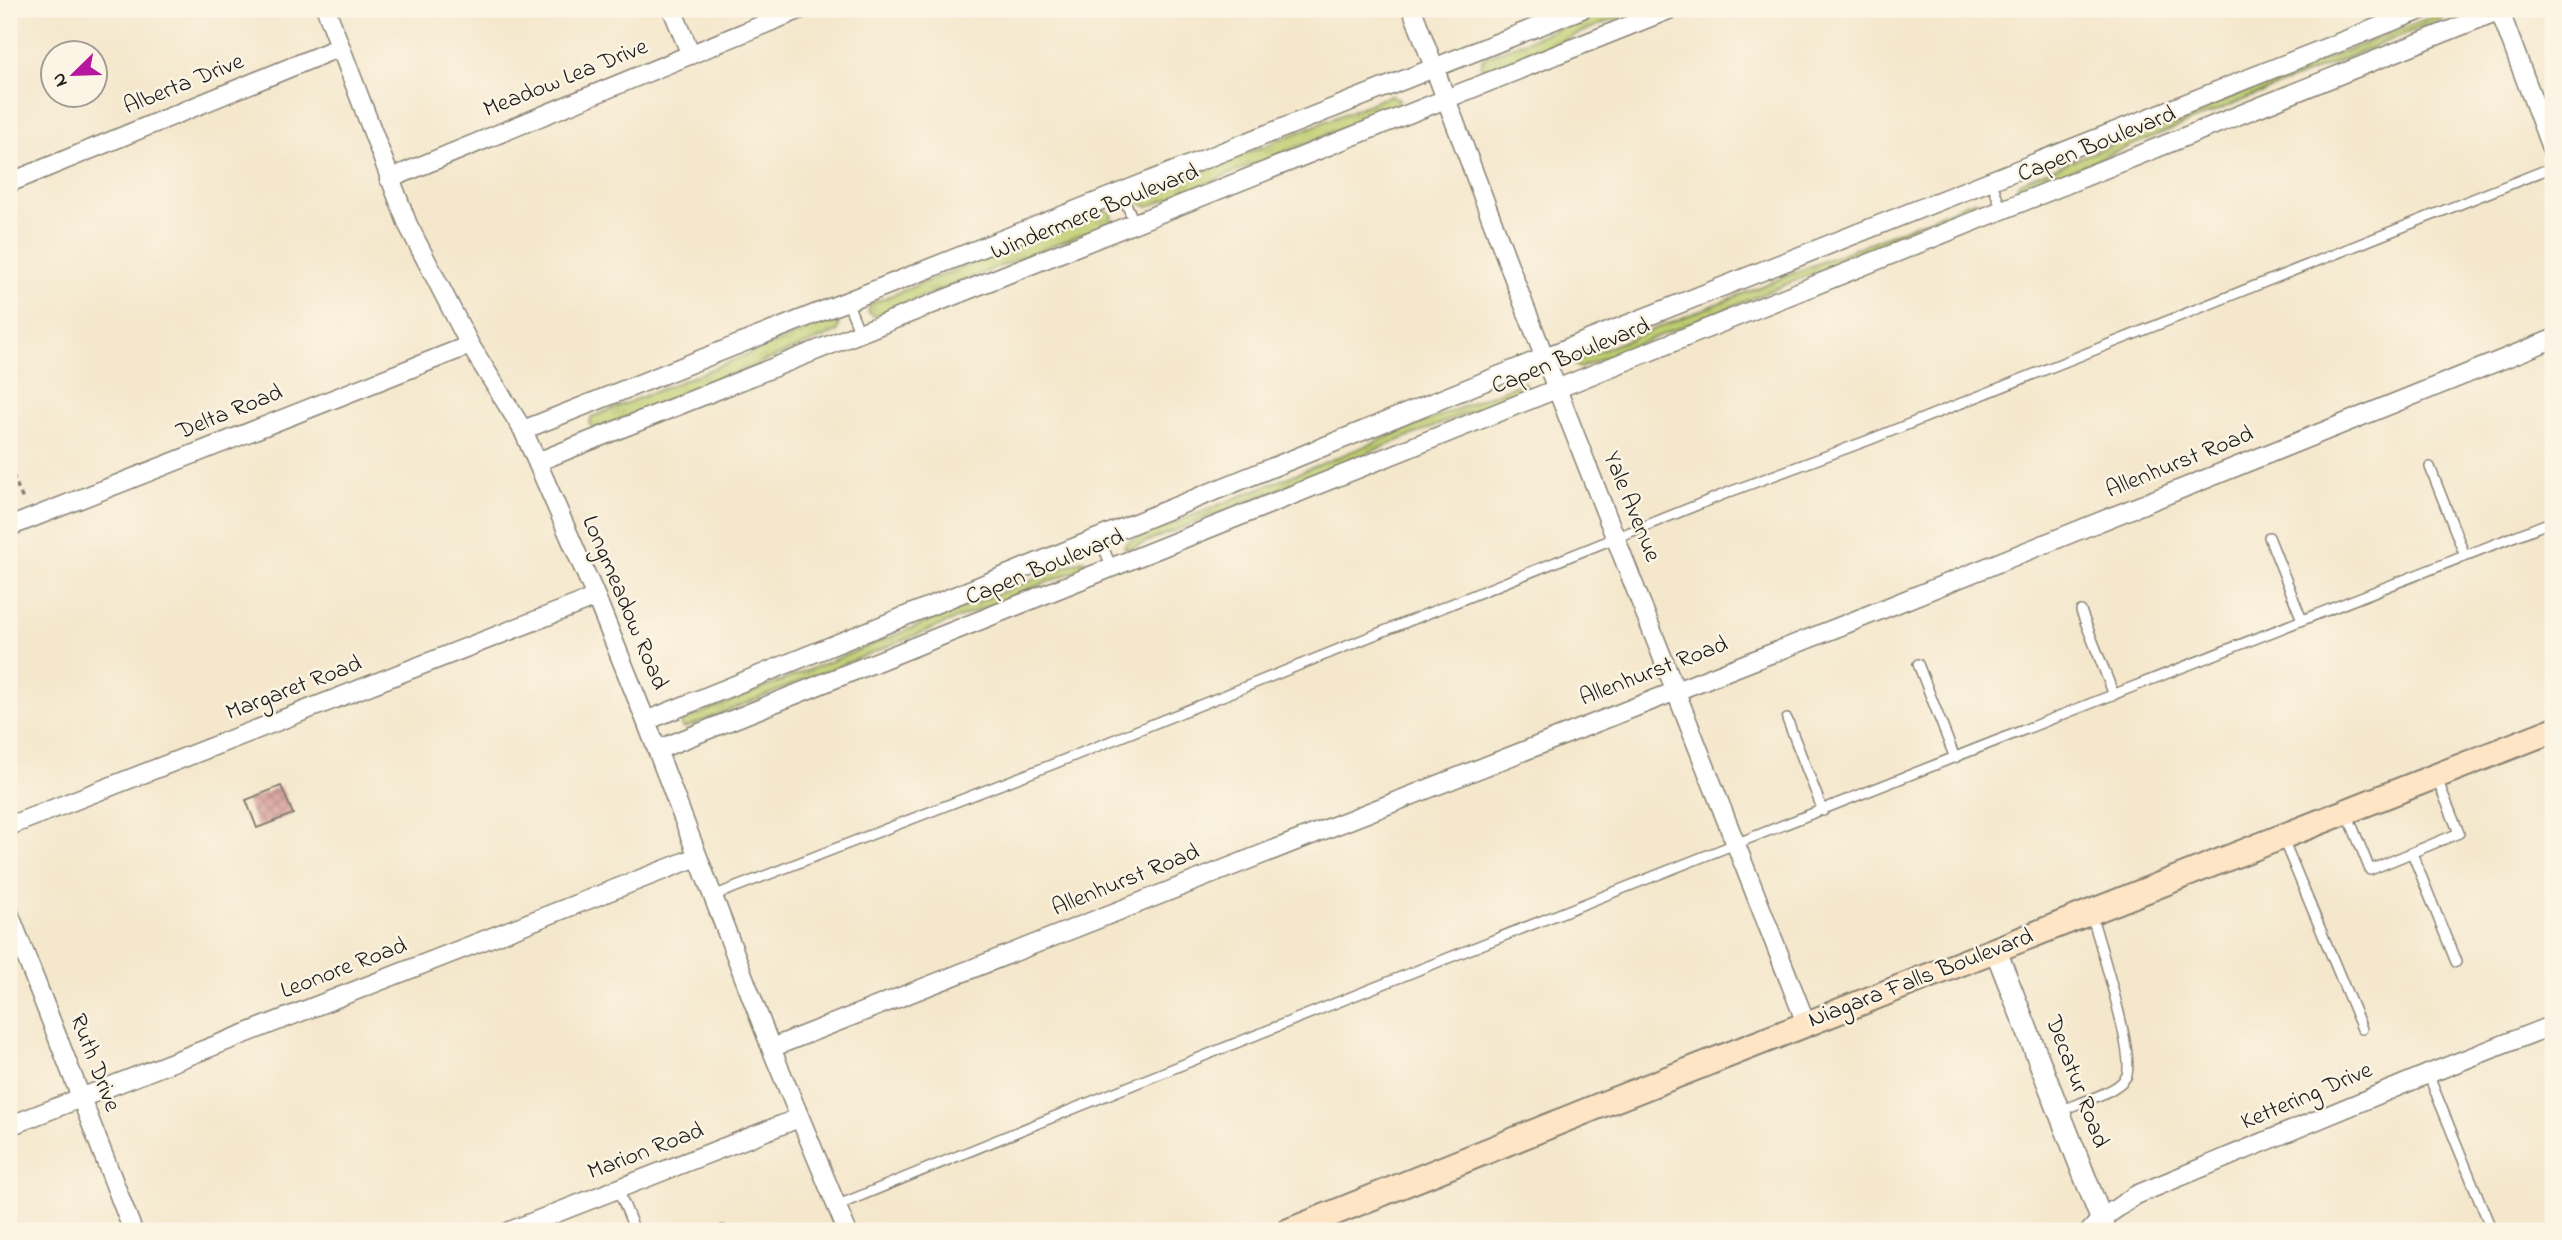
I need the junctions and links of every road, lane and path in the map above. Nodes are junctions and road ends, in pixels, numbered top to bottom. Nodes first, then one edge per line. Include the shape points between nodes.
1 (326, 9) edge
2 (672, 9) edge
3 (801, 9) edge
4 (1412, 9) edge
5 (1582, 9) edge
6 (1671, 9) edge
7 (2424, 9) edge
8 (2501, 9) edge
9 (340, 47) junction
10 (691, 55) junction
11 (1434, 68) junction
12 (1447, 100) junction
13 (2553, 153) edge
14 (2553, 167) edge
15 (389, 179) junction
16 (1991, 180) junction
17 (9, 183) edge
18 (1121, 192) junction
19 (2002, 210) junction
20 (1135, 224) junction
21 (847, 301) junction
22 (860, 333) junction
23 (2553, 339) edge
24 (470, 345) junction
25 (1545, 357) junction
26 (1557, 389) junction
27 (523, 430) junction
28 (537, 462) junction
29 (9, 466) edge
30 (2430, 467) dead end
31 (25, 506) dead end
32 (2553, 521) edge
33 (9, 527) edge
34 (1099, 537) junction
35 (2269, 537) dead end
36 (1616, 538) junction
37 (2465, 556) junction
38 (1112, 568) junction
39 (596, 597) junction
40 (2081, 611) dead end
41 (2302, 620) junction
42 (1918, 664) dead end
43 (1676, 690) junction
44 (2114, 695) junction
45 (1787, 719) dead end
46 (646, 721) junction
47 (2553, 730) edge
48 (657, 750) junction
49 (1955, 758) junction
50 (2436, 776) junction
51 (1823, 811) junction
52 (2347, 811) junction
53 (9, 826) edge
54 (2283, 837) junction
55 (1737, 845) junction
56 (2412, 853) junction
57 (698, 857) junction
58 (712, 896) junction
59 (9, 913) edge
60 (2091, 913) junction
61 (1996, 951) junction
62 (2456, 962) dead end
63 (1806, 1023) junction
64 (2553, 1025) edge
65 (2362, 1029) dead end
66 (771, 1048) junction
67 (2428, 1074) junction
68 (81, 1098) junction
69 (2057, 1111) junction
70 (799, 1118) junction
71 (9, 1126) edge
72 (618, 1189) junction
73 (836, 1206) junction
74 (2099, 1227) edge
75 (632, 1230) edge
76 (133, 1231) edge
77 (510, 1231) edge
78 (847, 1231) edge
79 (1289, 1231) edge
80 (2492, 1231) edge

1 - 9 street, Longmeadow Road
2 - 10 street
3 - 10 street, Meadow Lea Drive
4 - 11 street, Yale Avenue
5 - 11 street, Windermere Boulevard
6 - 12 street, Windermere Boulevard
7 - 16 street, Capen Boulevard
8 - 13 street
8 - 19 street, Capen Boulevard
9 - 15 street, Longmeadow Road
9 - 17 street, Alberta Drive
10 - 15 street, Meadow Lea Drive
11 - 12 street, Yale Avenue
11 - 18 street, Windermere Boulevard
12 - 20 street, Windermere Boulevard
12 - 25 street, Yale Avenue
14 - 36 lane
15 - 24 street, Longmeadow Road
16 - 19 lane
16 - 25 street, Capen Boulevard
18 - 20 lane
18 - 21 street, Windermere Boulevard
19 - 26 street, Capen Boulevard
20 - 22 street, Windermere Boulevard
21 - 22 lane
21 - 27 street, Windermere Boulevard
22 - 28 street, Windermere Boulevard
23 - 43 street, Allenhurst Road
24 - 27 street, Longmeadow Road
24 - 33 street, Delta Road
25 - 26 street, Yale Avenue
25 - 34 street, Capen Boulevard
26 - 36 street, Yale Avenue
26 - 38 street, Capen Boulevard
27 - 28 street, Longmeadow Road
28 - 39 street, Longmeadow Road
29 - 31 path
30 - 37 lane
32 - 37 lane
34 - 38 lane
34 - 46 street, Capen Boulevard
35 - 41 lane
36 - 43 street, Yale Avenue
36 - 58 lane
37 - 41 lane
38 - 48 street, Capen Boulevard
39 - 46 street, Longmeadow Road
39 - 53 street, Margaret Road
40 - 44 lane
41 - 44 lane
42 - 49 lane
43 - 55 street, Yale Avenue
43 - 66 street, Allenhurst Road
44 - 49 lane
45 - 51 lane
46 - 48 street, Longmeadow Road
47 - 50 main road, Niagara Falls Boulevard
48 - 57 street, Longmeadow Road
49 - 51 lane
50 - 52 main road, Niagara Falls Boulevard
50 - 56 lane via 2459,833
51 - 55 lane
52 - 54 main road, Niagara Falls Boulevard
52 - 56 lane via 2370,870
54 - 60 main road, Niagara Falls Boulevard
54 - 65 lane
55 - 63 street, Yale Avenue
55 - 73 lane via 1431,963
56 - 62 lane
57 - 58 street, Longmeadow Road
57 - 68 street, Leonore Road
58 - 66 street, Longmeadow Road
59 - 68 street, Ruth Drive
60 - 61 main road, Niagara Falls Boulevard
60 - 69 lane via 2129,1066 2126,1077 2113,1088
61 - 63 main road, Niagara Falls Boulevard
61 - 69 street, Decatur Road
63 - 79 main road, Niagara Falls Boulevard
64 - 67 street, Kettering Drive
66 - 70 street, Longmeadow Road
67 - 74 street, Kettering Drive via 2136,1195
67 - 80 lane
68 - 71 street, Leonore Road
68 - 76 street, Ruth Drive
69 - 74 street, Decatur Road
70 - 72 street, Marion Road
70 - 73 street, Longmeadow Road
72 - 75 lane
72 - 77 street, Marion Road
73 - 78 street, Longmeadow Road

